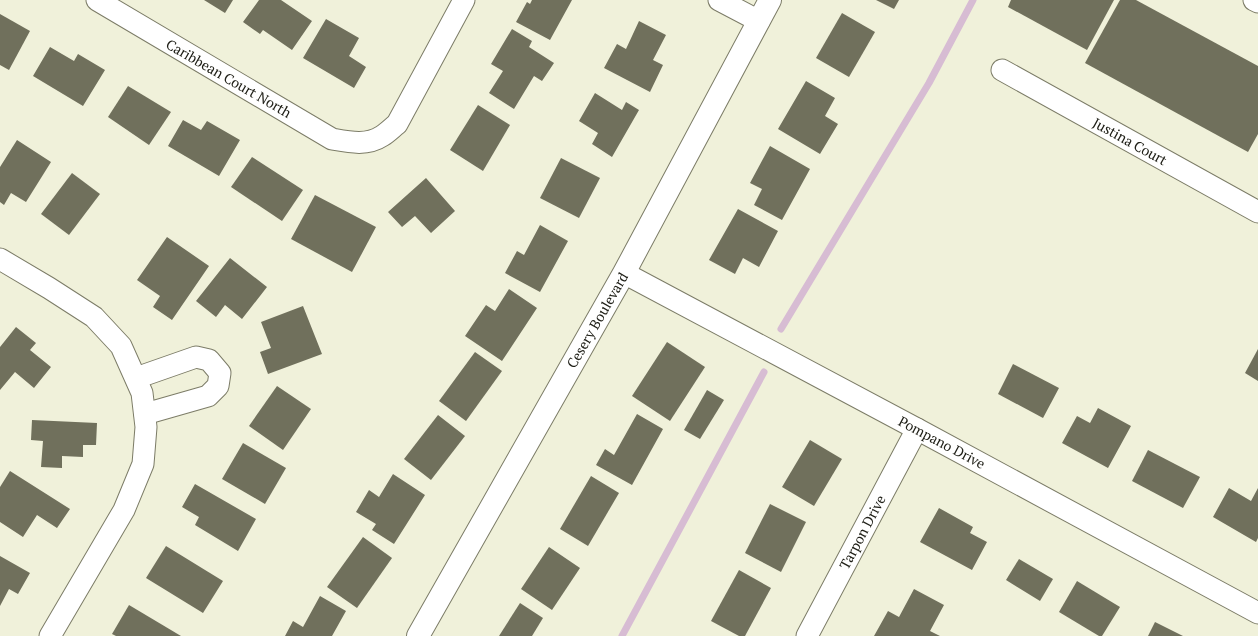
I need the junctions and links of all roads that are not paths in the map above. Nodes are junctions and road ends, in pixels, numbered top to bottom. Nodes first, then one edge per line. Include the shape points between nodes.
1 (96, 0) edge
2 (464, 0) edge
3 (719, 0) edge
4 (770, 0) edge
5 (1254, 0) edge
6 (1258, 2) edge
7 (759, 21) junction
8 (1002, 70) dead end
9 (1258, 212) edge
10 (0, 259) edge
11 (624, 273) junction
12 (139, 386) junction
13 (145, 414) junction
14 (917, 429) junction
15 (1258, 613) edge
16 (50, 636) edge
17 (418, 636) edge
18 (807, 636) edge

1 - 2 street, Caribbean Court North via 332,139 350,143 381,137 397,124
3 - 7 street
4 - 7 main road, Cesery Boulevard
5 - 6 street
7 - 11 main road, Cesery Boulevard
8 - 9 street, Justina Court
10 - 12 street via 94,318 121,346
11 - 14 street, Pompano Drive
11 - 17 main road, Cesery Boulevard
12 - 13 street
12 - 13 street via 196,357 209,360 220,373 218,386 208,396
13 - 16 street via 143,464 124,510
14 - 15 street, Pompano Drive
14 - 18 street, Tarpon Drive

